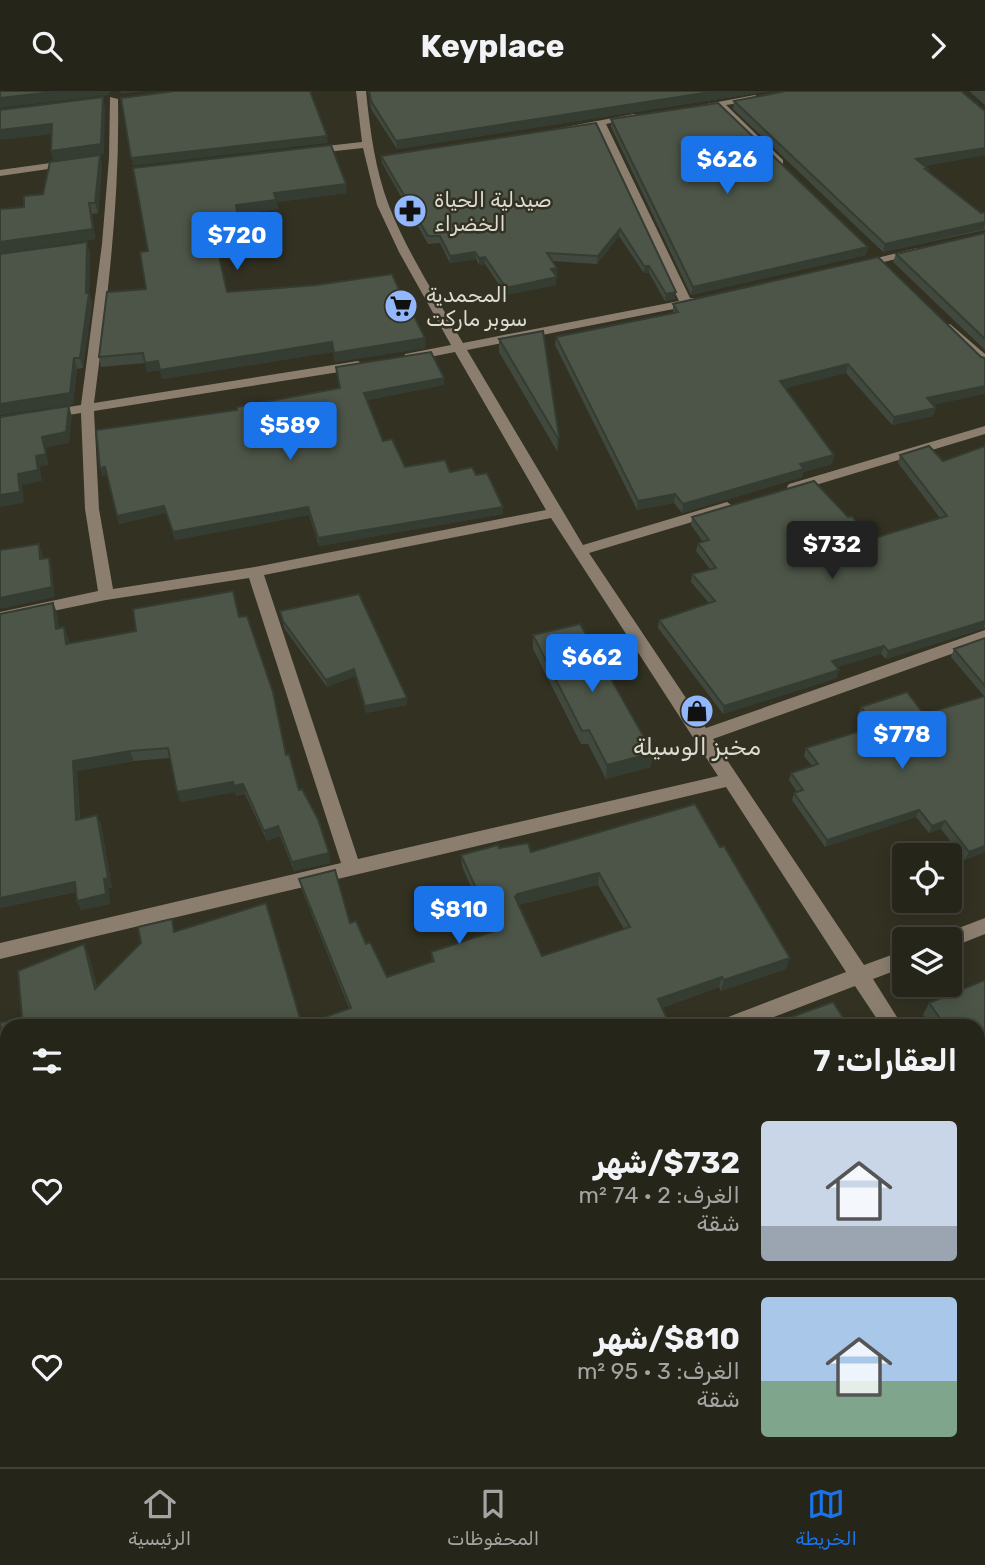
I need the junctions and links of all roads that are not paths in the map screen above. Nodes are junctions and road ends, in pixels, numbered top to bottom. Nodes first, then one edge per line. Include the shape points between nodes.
1 (361, 91) edge
2 (770, 96) edge
3 (113, 99) dead end
4 (719, 104) junction
5 (680, 110) edge
6 (640, 116) edge
7 (600, 122) junction
8 (547, 131) edge
9 (300, 152) edge
10 (374, 154) junction
11 (89, 161) edge
12 (789, 172) edge
13 (0, 173) edge
14 (932, 247) edge
15 (868, 250) edge
16 (883, 264) junction
17 (840, 268) edge
18 (712, 297) edge
19 (686, 303) junction
20 (936, 315) edge
21 (460, 349) junction
22 (985, 361) edge
23 (87, 409) junction
24 (0, 422) edge
25 (985, 430) edge
26 (776, 492) edge
27 (736, 504) edge
28 (555, 513) junction
29 (579, 551) junction
30 (255, 572) junction
31 (106, 595) junction
32 (0, 617) edge
33 (985, 636) edge
34 (702, 736) junction
35 (729, 780) junction
36 (352, 869) junction
37 (985, 926) edge
38 (962, 935) edge
39 (0, 951) edge
40 (892, 963) edge
41 (860, 976) junction
42 (746, 1019) edge
43 (888, 1019) edge

1 - 10 street
2 - 4 street
3 - 23 street via 108,159 118,173 101,245
4 - 5 street
4 - 12 street
6 - 7 street
7 - 8 street
7 - 19 street
9 - 10 street
10 - 21 street via 383,205
11 - 13 street
14 - 16 street
15 - 16 street
16 - 17 street
18 - 19 street
19 - 21 street
20 - 22 street
21 - 23 street
21 - 28 street
23 - 24 street
23 - 31 street via 92,509
25 - 26 street
27 - 29 street
28 - 29 street
28 - 30 street
29 - 34 street
30 - 31 street
30 - 36 street
31 - 32 street
33 - 34 street
34 - 35 street
35 - 36 street
35 - 41 street
36 - 39 street
37 - 38 street
40 - 41 street
41 - 42 street
41 - 43 street

